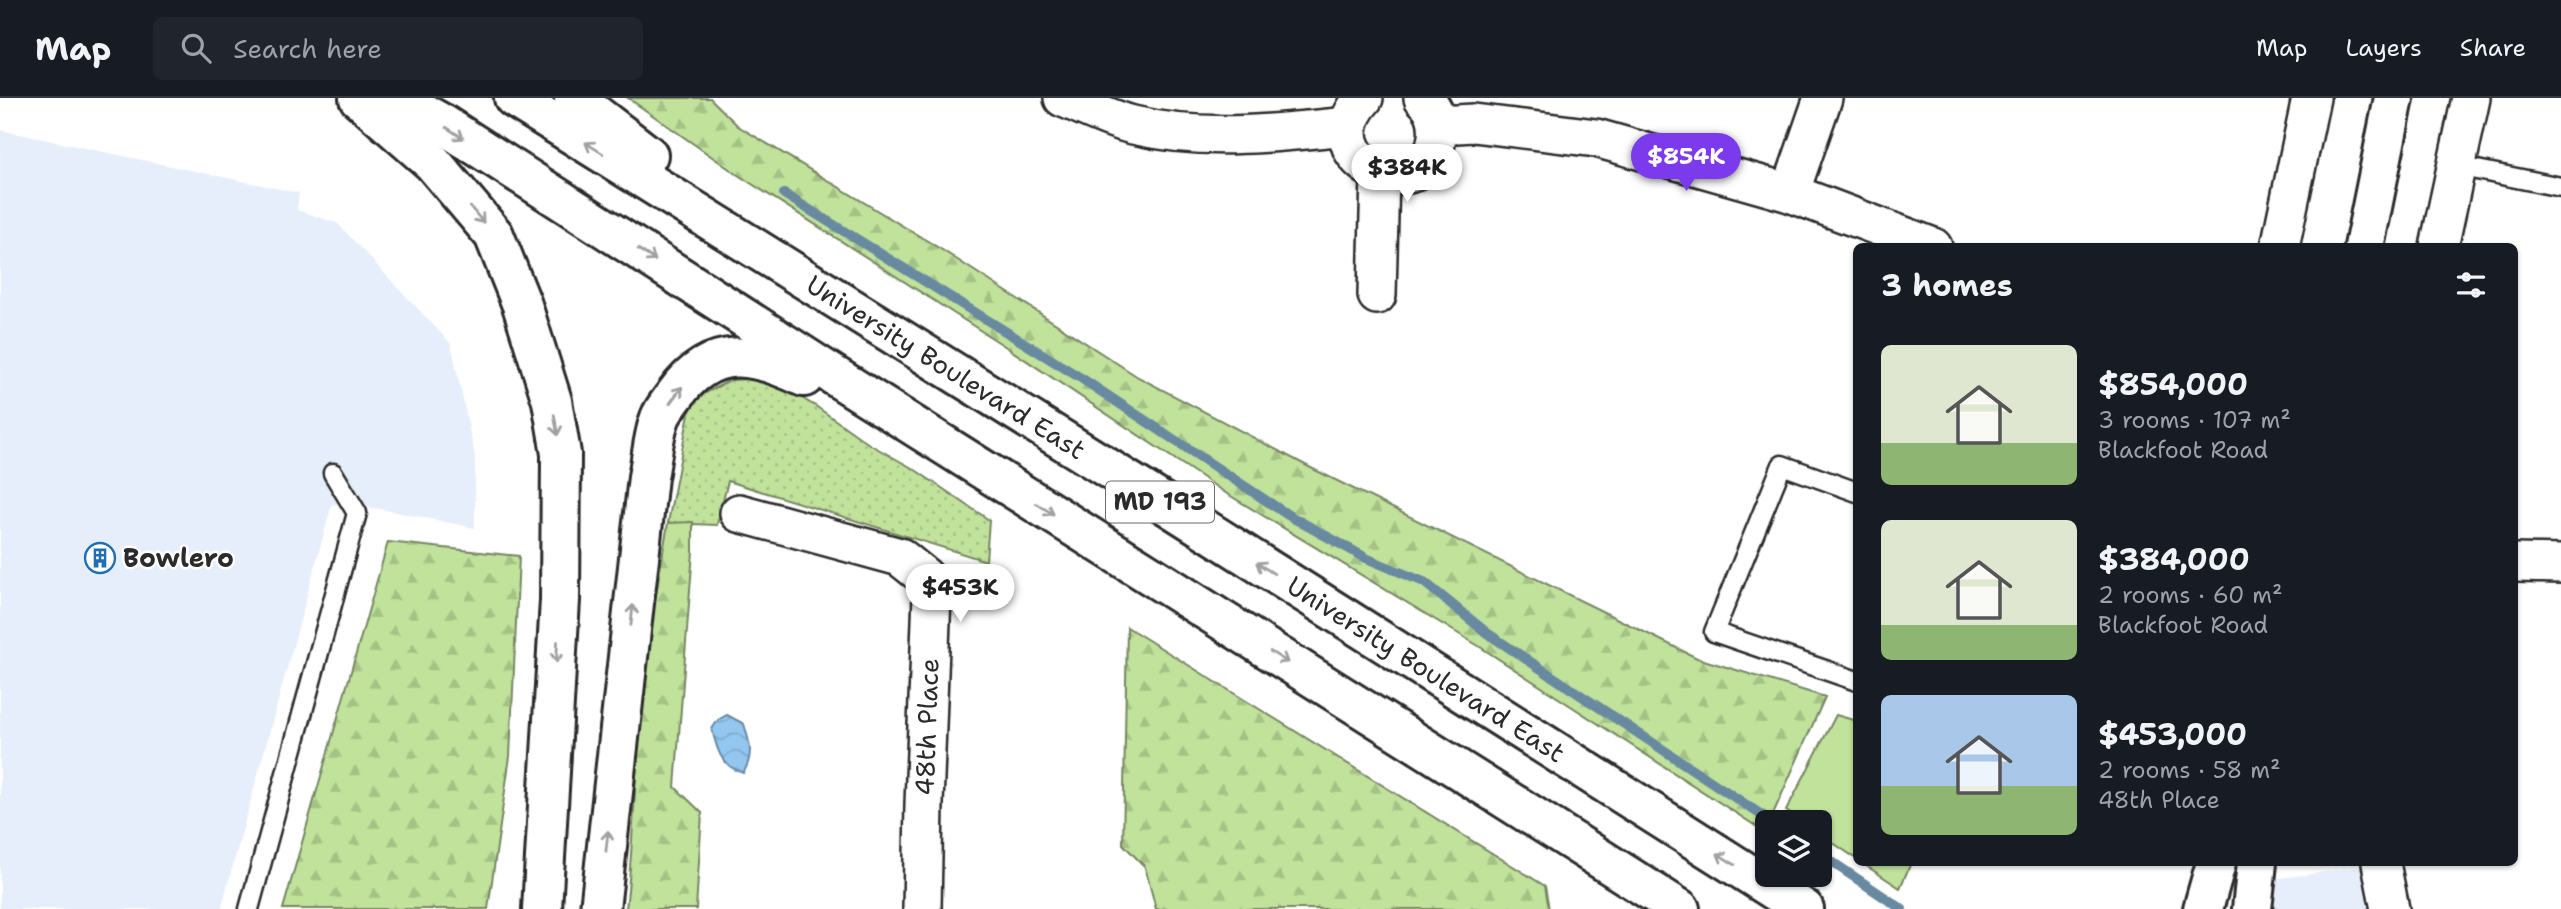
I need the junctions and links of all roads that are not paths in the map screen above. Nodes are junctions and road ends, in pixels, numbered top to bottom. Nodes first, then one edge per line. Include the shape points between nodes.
1 (359, 98) edge
2 (397, 98) edge
3 (514, 98) edge
4 (574, 98) edge
5 (1063, 98) edge
6 (1823, 98) edge
7 (2311, 98) edge
8 (2394, 98) edge
9 (2471, 98) edge
10 (1356, 112) edge
11 (1431, 112) edge
12 (2457, 166) junction
13 (1380, 175) junction
14 (2561, 187) edge
15 (1790, 193) junction
16 (1922, 243) edge
17 (2281, 243) edge
18 (2365, 243) edge
19 (2441, 243) edge
20 (1377, 295) dead end
21 (842, 303) junction
22 (333, 473) dead end
23 (1012, 488) junction
24 (1853, 491) edge
25 (739, 513) dead end
26 (2518, 563) edge
27 (2561, 564) edge
28 (1853, 680) edge
29 (2215, 866) edge
30 (2257, 866) edge
31 (2382, 866) edge
32 (249, 909) edge
33 (542, 909) edge
34 (600, 909) edge
35 (922, 909) edge
36 (1680, 909) edge
37 (1804, 909) edge
38 (2203, 909) edge
39 (2252, 909) edge
40 (2390, 909) edge

1 -> 33 main road via 433,163 494,235 523,305 552,401 561,454 560,600
2 -> 23 main road, MD 193
21 -> 3 main road, University Boulevard East / MD 193
4 - 21 main road
5 - 10 street via 1133,125 1204,134 1266,134
6 - 15 street
7 - 17 street
8 - 18 main road
9 - 12 street
10 - 13 street via 1350,143 1361,163
11 - 13 street via 1436,148 1423,166 1403,176
11 - 15 street via 1474,123 1596,138
12 - 14 lane
12 - 19 street
13 - 20 street
15 - 16 street
37 -> 21 main road, University Boulevard East / MD 193
22 - 32 lane via 357,513
34 -> 23 main road via 648,477 660,416 688,377 720,360 751,356 776,363
23 -> 36 main road, MD 193
24 - 28 lane via 1782,465 1714,632
25 - 35 street, 48th Place via 900,557 925,577 932,596
26 - 27 street
29 - 38 main road
30 - 39 main road
31 - 40 street

